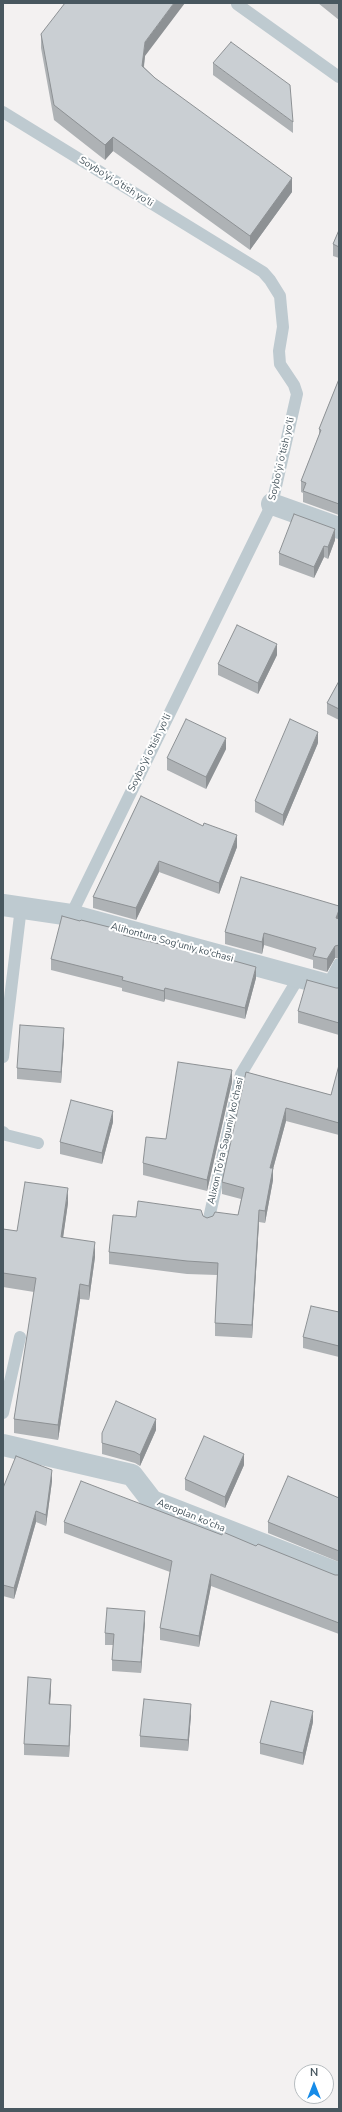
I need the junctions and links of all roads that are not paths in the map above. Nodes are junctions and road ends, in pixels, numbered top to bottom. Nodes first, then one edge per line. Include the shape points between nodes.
1 (237, 4) dead end
2 (339, 77) edge
3 (3, 112) edge
4 (272, 504) junction
5 (339, 528) edge
6 (12, 906) edge
7 (71, 916) junction
8 (339, 964) edge
9 (299, 978) junction
10 (333, 987) edge
11 (3, 1057) edge
12 (3, 1132) edge
13 (38, 1143) dead end
14 (208, 1223) edge
15 (20, 1337) dead end
16 (3, 1412) edge
17 (3, 1445) edge
18 (339, 1574) edge

1 - 2 lane
3 - 4 lane, Soybo'yi o'tish yo'li via 263,272 270,280 280,296 282,307 283,327 278,351 280,364 294,385 296,394
4 - 5 street
4 - 7 lane, Soybo'yi o'tish yo'li
6 - 7 street, Alihontura Sog'uniy ko'chasi
6 - 11 lane
7 - 9 street, Alihontura Sog'uniy ko'chasi
8 - 10 lane
9 - 10 street, Alihontura Sog'uniy ko'chasi
9 - 14 lane, Alixon To'ra Saguniy ko'chasi via 241,1074
12 - 13 lane
15 - 16 lane
17 - 18 street, Aeroplan ko'cha via 132,1475 152,1501

